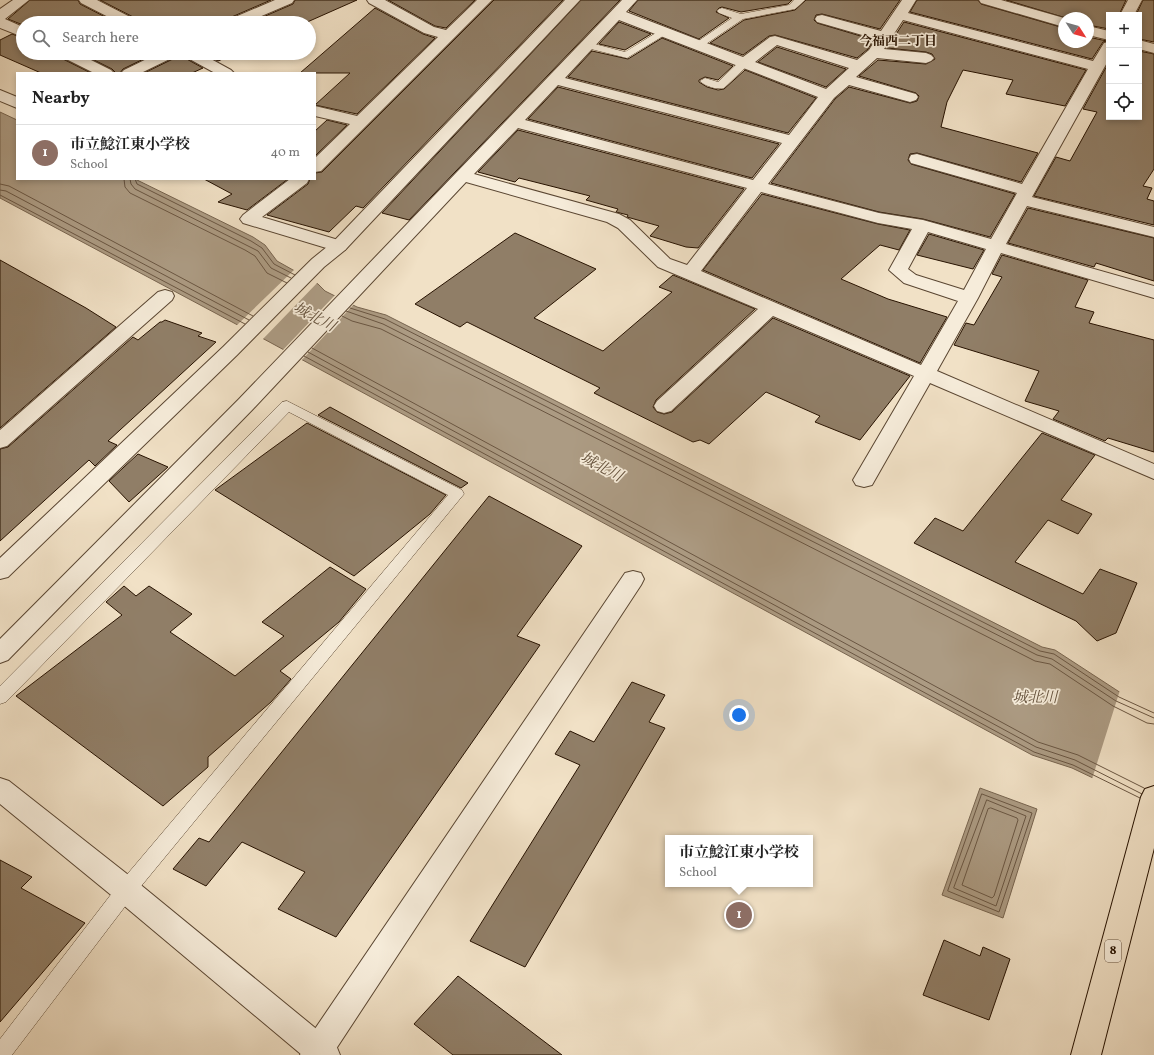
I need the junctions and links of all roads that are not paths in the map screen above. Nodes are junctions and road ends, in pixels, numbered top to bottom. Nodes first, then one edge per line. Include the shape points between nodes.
1 (22, 0) edge
2 (287, 0) edge
3 (374, 0) edge
4 (573, 0) edge
5 (630, 0) edge
6 (800, 0) edge
7 (909, 0) edge
8 (986, 0) edge
9 (1135, 0) edge
10 (92, 1) edge
11 (482, 1) edge
12 (268, 3) edge
13 (722, 11) dead end
14 (1128, 12) edge
15 (617, 14) junction
16 (1, 15) edge
17 (899, 15) junction
18 (119, 16) edge
19 (245, 16) edge
20 (740, 17) junction
21 (822, 19) dead end
22 (1058, 21) edge
23 (16, 27) edge
24 (664, 31) junction
25 (1094, 32) edge
26 (1106, 35) edge
27 (449, 36) junction
28 (884, 37) junction
29 (699, 44) junction
30 (588, 45) junction
31 (1142, 45) edge
32 (1108, 48) edge
33 (1154, 49) edge
34 (874, 52) junction
35 (926, 58) dead end
36 (79, 60) edge
37 (156, 60) edge
38 (202, 60) edge
39 (744, 63) junction
40 (859, 66) junction
41 (1097, 67) junction
42 (104, 72) edge
43 (131, 72) edge
44 (224, 72) edge
45 (846, 79) junction
46 (555, 80) junction
47 (705, 81) dead end
48 (0, 95) edge
49 (828, 95) junction
50 (910, 97) dead end
51 (16, 103) edge
52 (316, 111) edge
53 (361, 122) junction
54 (515, 122) junction
55 (793, 141) junction
56 (917, 159) dead end
57 (316, 166) edge
58 (462, 176) junction
59 (300, 180) edge
60 (758, 186) junction
61 (1024, 195) junction
62 (922, 226) junction
63 (1154, 232) edge
64 (339, 246) junction
65 (996, 246) junction
66 (690, 273) junction
67 (1154, 292) edge
68 (165, 296) dead end
69 (969, 298) junction
70 (770, 308) junction
71 (925, 374) junction
72 (664, 406) dead end
73 (0, 440) edge
74 (1154, 472) edge
75 (864, 480) dead end
76 (0, 571) edge
77 (633, 579) dead end
78 (0, 654) edge
79 (0, 697) edge
80 (0, 789) edge
81 (1154, 797) edge
82 (126, 890) junction
83 (319, 1053) edge
84 (0, 1055) edge
85 (1086, 1055) edge

1 - 16 street
2 - 12 street
3 - 27 street via 428,30
4 - 64 street
5 - 15 street
6 - 20 lane via 792,7
7 - 17 street
8 - 22 street
9 - 14 street
10 - 18 street
11 - 27 street
12 - 19 street
13 - 20 lane
15 - 24 street
15 - 30 street
16 - 23 street
17 - 28 street
17 - 41 street
20 - 29 lane
21 - 28 street
24 - 29 street
24 - 30 lane via 627,55
25 - 26 street
27 - 53 street
28 - 34 street
29 - 39 street
30 - 46 street
31 - 33 street
32 - 41 street
34 - 35 street
34 - 40 street
36 - 42 street
37 - 43 street
38 - 44 street
39 - 40 street via 775,40
39 - 47 lane via 720,86
39 - 49 street
40 - 45 street
41 - 61 street
45 - 49 street
45 - 50 street
46 - 54 street
46 - 55 street
48 - 51 street
49 - 55 street
52 - 53 street
53 - 57 street
54 - 58 street
54 - 60 street
55 - 60 street
56 - 61 street
58 - 66 street via 613,218 624,224 664,263
58 - 78 street via 274,375
59 - 64 street via 249,219
60 - 62 street via 878,218
60 - 66 street
61 - 63 street
61 - 65 street
62 - 65 street
62 - 69 street via 898,270 910,279
64 - 76 street via 318,263
65 - 67 street
65 - 69 street
66 - 70 street
68 - 73 street
69 - 71 street
70 - 71 street
70 - 72 street
71 - 74 street
71 - 75 street
77 - 83 street
79 - 82 lane via 287,405 457,494
80 - 82 street
81 - 85 main road, 8
82 - 83 street
82 - 84 lane

